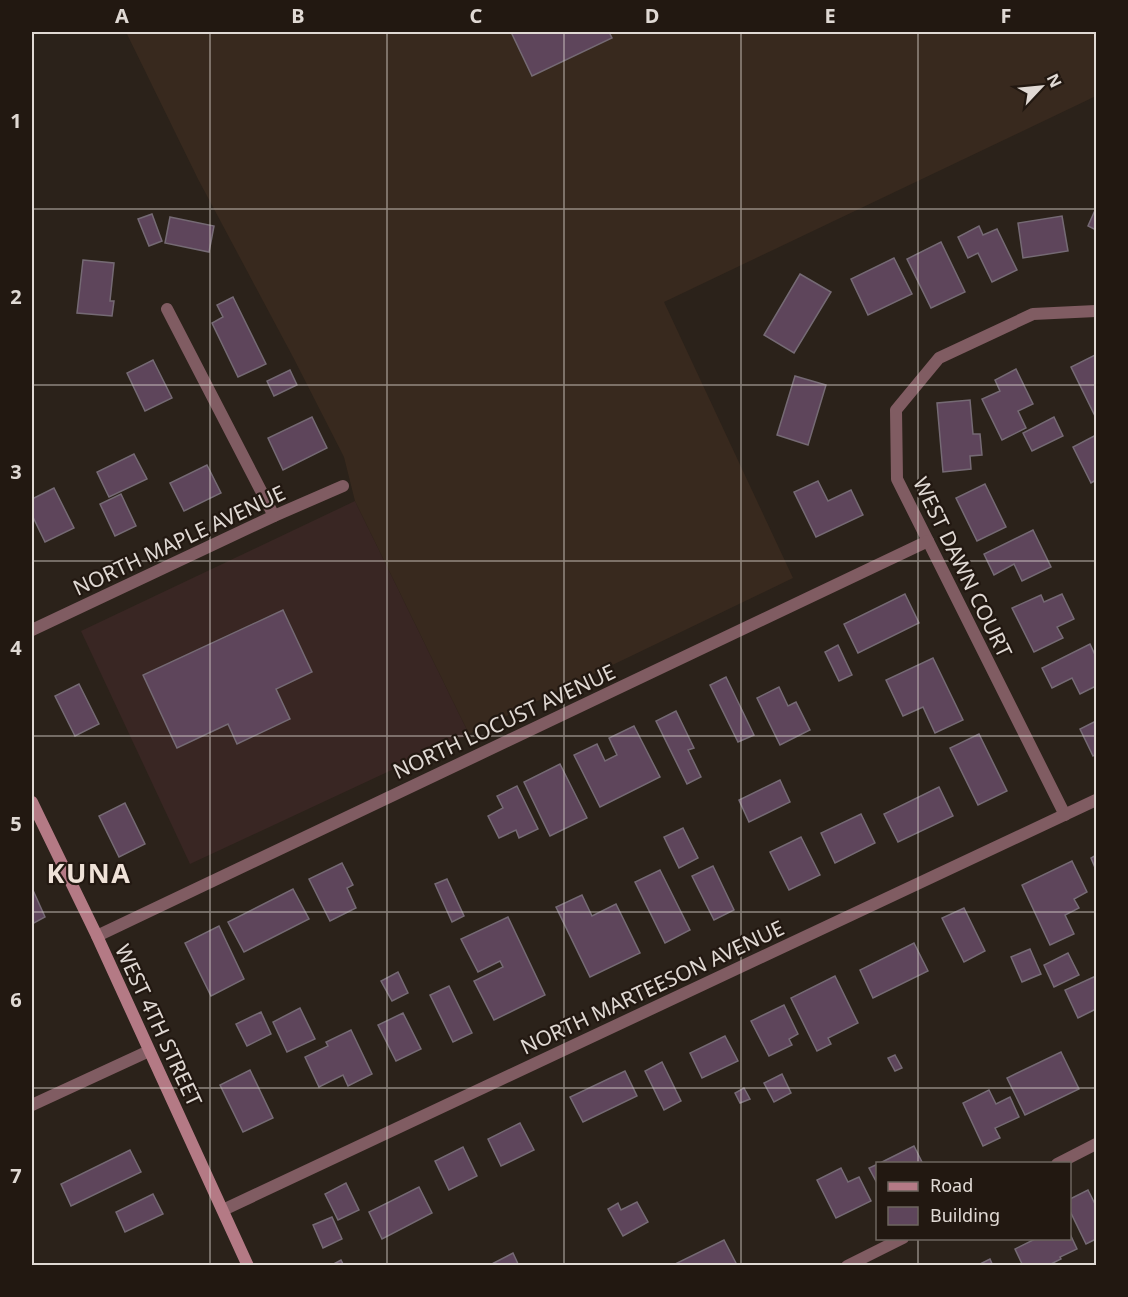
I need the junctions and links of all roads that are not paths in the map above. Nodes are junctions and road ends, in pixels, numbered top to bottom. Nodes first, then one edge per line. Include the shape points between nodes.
1 (167, 309) dead end
2 (1096, 311) edge
3 (343, 486) dead end
4 (274, 516) junction
5 (928, 541) junction
6 (32, 630) edge
7 (1096, 800) edge
8 (32, 802) edge
9 (1065, 815) junction
10 (97, 936) junction
11 (149, 1052) junction
12 (32, 1105) edge
13 (1096, 1144) edge
14 (1061, 1162) edge
15 (223, 1210) junction
16 (901, 1240) edge
17 (248, 1266) edge
18 (847, 1266) edge

1 - 4 street
2 - 5 street, WEST DAWN COURT via 1033,314 939,358 896,410 897,479
3 - 4 street, NORTH MAPLE AVENUE
4 - 6 street, NORTH MAPLE AVENUE
5 - 9 street, WEST DAWN COURT
5 - 10 street, NORTH LOCUST AVENUE
7 - 9 street, NORTH MARTEESON AVENUE
8 - 10 main road, WEST 4TH STREET
9 - 15 street, NORTH MARTEESON AVENUE
10 - 11 main road, WEST 4TH STREET
11 - 12 street
11 - 15 main road, WEST 4TH STREET
13 - 14 street
15 - 17 main road, WEST 4TH STREET
16 - 18 street

